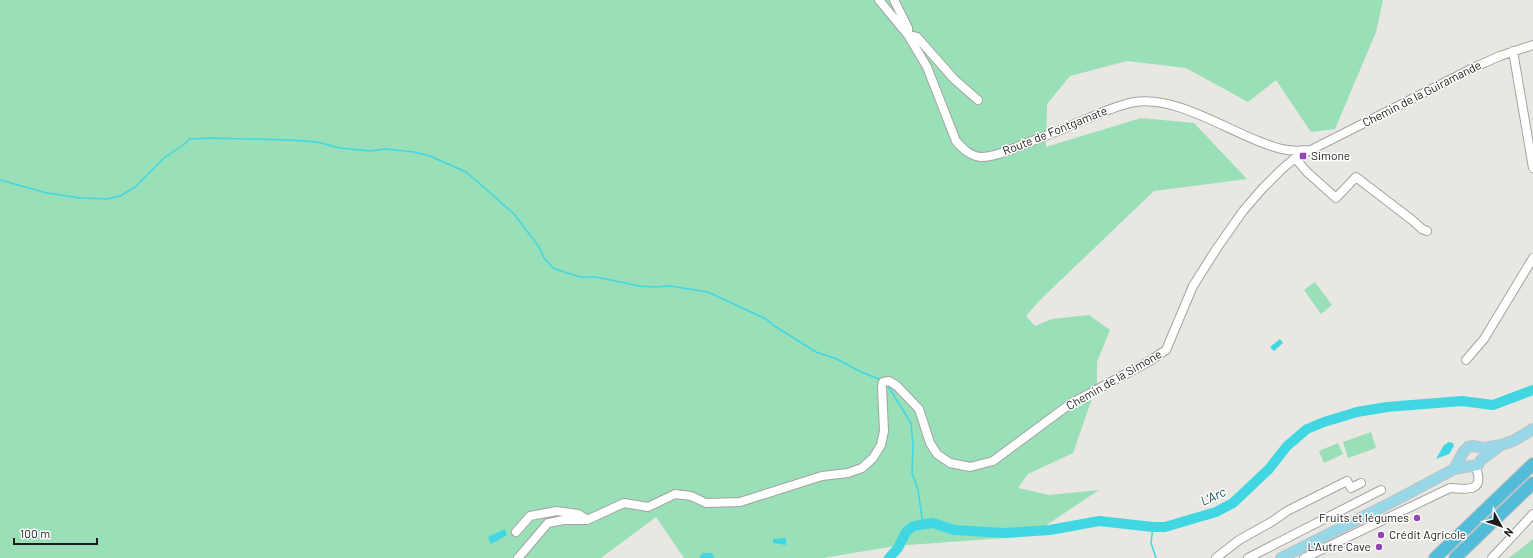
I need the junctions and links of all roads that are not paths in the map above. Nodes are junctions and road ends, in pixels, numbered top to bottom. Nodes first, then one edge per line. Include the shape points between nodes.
1 (879, 0) edge
2 (894, 0) edge
3 (908, 35) junction
4 (1533, 45) edge
5 (1513, 51) junction
6 (978, 100) dead end
7 (1312, 149) junction
8 (1295, 158) junction
9 (1533, 168) edge
10 (1427, 231) dead end
11 (1533, 258) edge
12 (1466, 360) dead end
13 (1533, 428) edge
14 (1501, 446) junction
15 (1477, 448) junction
16 (1463, 453) junction
17 (1475, 464) junction
18 (1533, 464) edge
19 (1454, 469) junction
20 (1361, 483) dead end
21 (1533, 483) edge
22 (1382, 490) dead end
23 (1533, 514) edge
24 (587, 520) junction
25 (516, 532) dead end
26 (518, 558) edge
27 (1216, 558) edge
28 (1248, 558) edge
29 (1281, 558) edge
30 (1304, 558) edge
31 (1435, 558) edge
32 (1455, 558) edge
33 (1492, 558) edge

1 - 3 street, Route de Fontgamate
2 - 3 street via 908,28
3 - 6 street via 917,37 954,79
3 - 7 street, Route de Fontgamate via 927,67 956,141 963,149 980,157 1002,153 1124,104 1150,101 1175,105 1271,146 1292,151
4 - 5 street, Chemin de la Guiramande
5 - 7 street, Chemin de la Guiramande via 1475,67
5 - 9 street
7 - 8 street, Chemin de la Simone
8 - 10 street via 1336,198 1356,176
8 - 24 street, Chemin de la Simone via 1257,194 1217,248 1193,286 1166,350 1070,404 993,461 970,467 950,463 937,454 930,443 919,409 898,386 889,381 884,382 882,387 885,420 881,445 873,458 862,468 848,473 822,476 740,502 706,503 691,496 675,494 648,507 624,504
11 - 12 street via 1484,339
13 - 14 main road
14 - 15 main road
14 - 17 main road
15 - 16 main road via 1473,446
15 - 17 main road via 1481,452
16 - 17 main road via 1463,460
16 - 19 main road
17 - 19 main road
17 - 30 street via 1479,475 1473,488 1450,488
18 - 31 highway
19 - 29 main road
20 - 27 street via 1351,488 1347,481 1292,509 1239,540
21 - 32 highway
22 - 28 street
23 - 33 street
24 - 25 street via 578,514 557,511 530,516
24 - 26 street, Chemin de la Simone via 548,523

